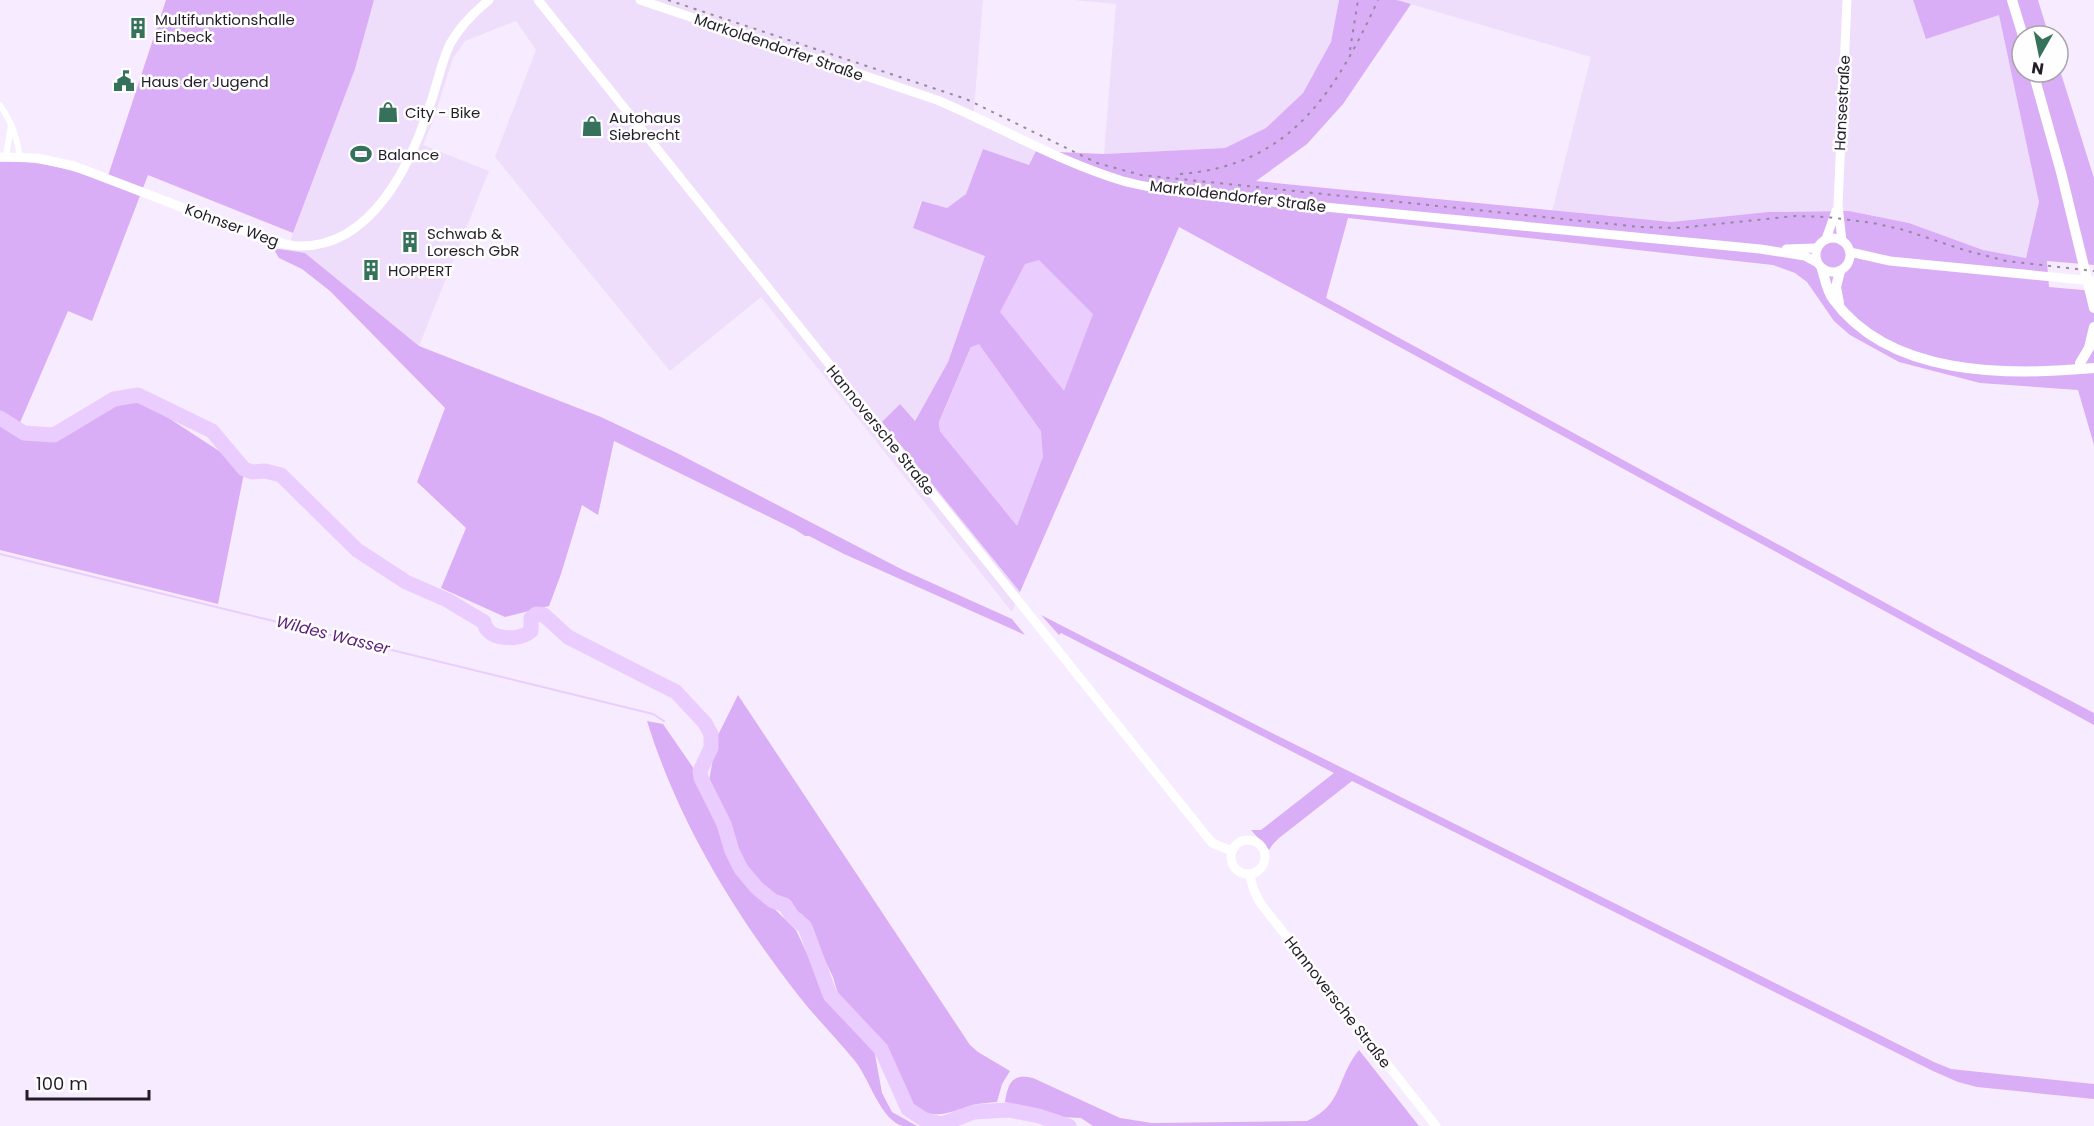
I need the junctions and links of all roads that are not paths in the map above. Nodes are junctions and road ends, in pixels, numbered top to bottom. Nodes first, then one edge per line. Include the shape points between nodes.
1 (489, 0) edge
2 (538, 0) edge
3 (640, 0) edge
4 (1847, 0) edge
5 (2012, 0) edge
6 (2019, 24) edge
7 (2036, 84) edge
8 (0, 105) edge
9 (11, 125) junction
10 (20, 156) junction
11 (3, 157) edge
12 (1838, 206) junction
13 (1826, 239) junction
14 (1842, 241) junction
15 (1816, 248) junction
16 (1760, 249) junction
17 (1850, 252) junction
18 (1890, 261) junction
19 (1819, 266) junction
20 (1844, 267) junction
21 (2094, 281) edge
22 (1839, 306) junction
23 (2094, 308) edge
24 (2094, 327) edge
25 (2094, 360) edge
26 (2080, 363) junction
27 (2094, 368) edge
28 (2058, 370) junction
29 (1232, 851) junction
30 (1249, 874) junction
31 (1436, 1126) edge

1 - 10 main road, Kohnser Weg via 463,23 450,45 429,108 397,179 368,219 339,238 303,246 288,245 74,166
2 - 29 main road, Hannoversche Straße via 1212,843
3 - 16 main road, Markoldendorfer Straße via 937,100 1077,164 1125,181 1201,195
4 - 12 main road, Hansestraße
5 - 6 main road
7 - 23 main road
8 - 9 street
9 - 10 street
9 - 11 street
10 - 11 main road, Kohnser Weg
12 - 13 main road, Hansestraße
12 - 14 main road, Hansestraße
13 - 14 main road
13 - 15 main road
14 - 17 main road
15 - 16 main road, Markoldendorfer Straße
15 - 19 main road
16 - 19 main road, Markoldendorfer Straße via 1805,256
17 - 18 main road
17 - 20 main road
18 - 20 main road via 1860,261
18 - 21 main road
19 - 20 main road via 1834,272
19 - 22 main road
20 - 22 main road via 1836,287
22 - 28 main road via 1861,330 1915,356 1987,370
24 - 26 main road
25 - 26 main road
26 - 28 main road
27 - 28 main road
29 - 30 main road, Hannoversche Straße via 1236,869
29 - 30 main road via 1245,840 1261,846 1264,861 1259,870
30 - 31 main road, Hannoversche Straße via 1261,904

